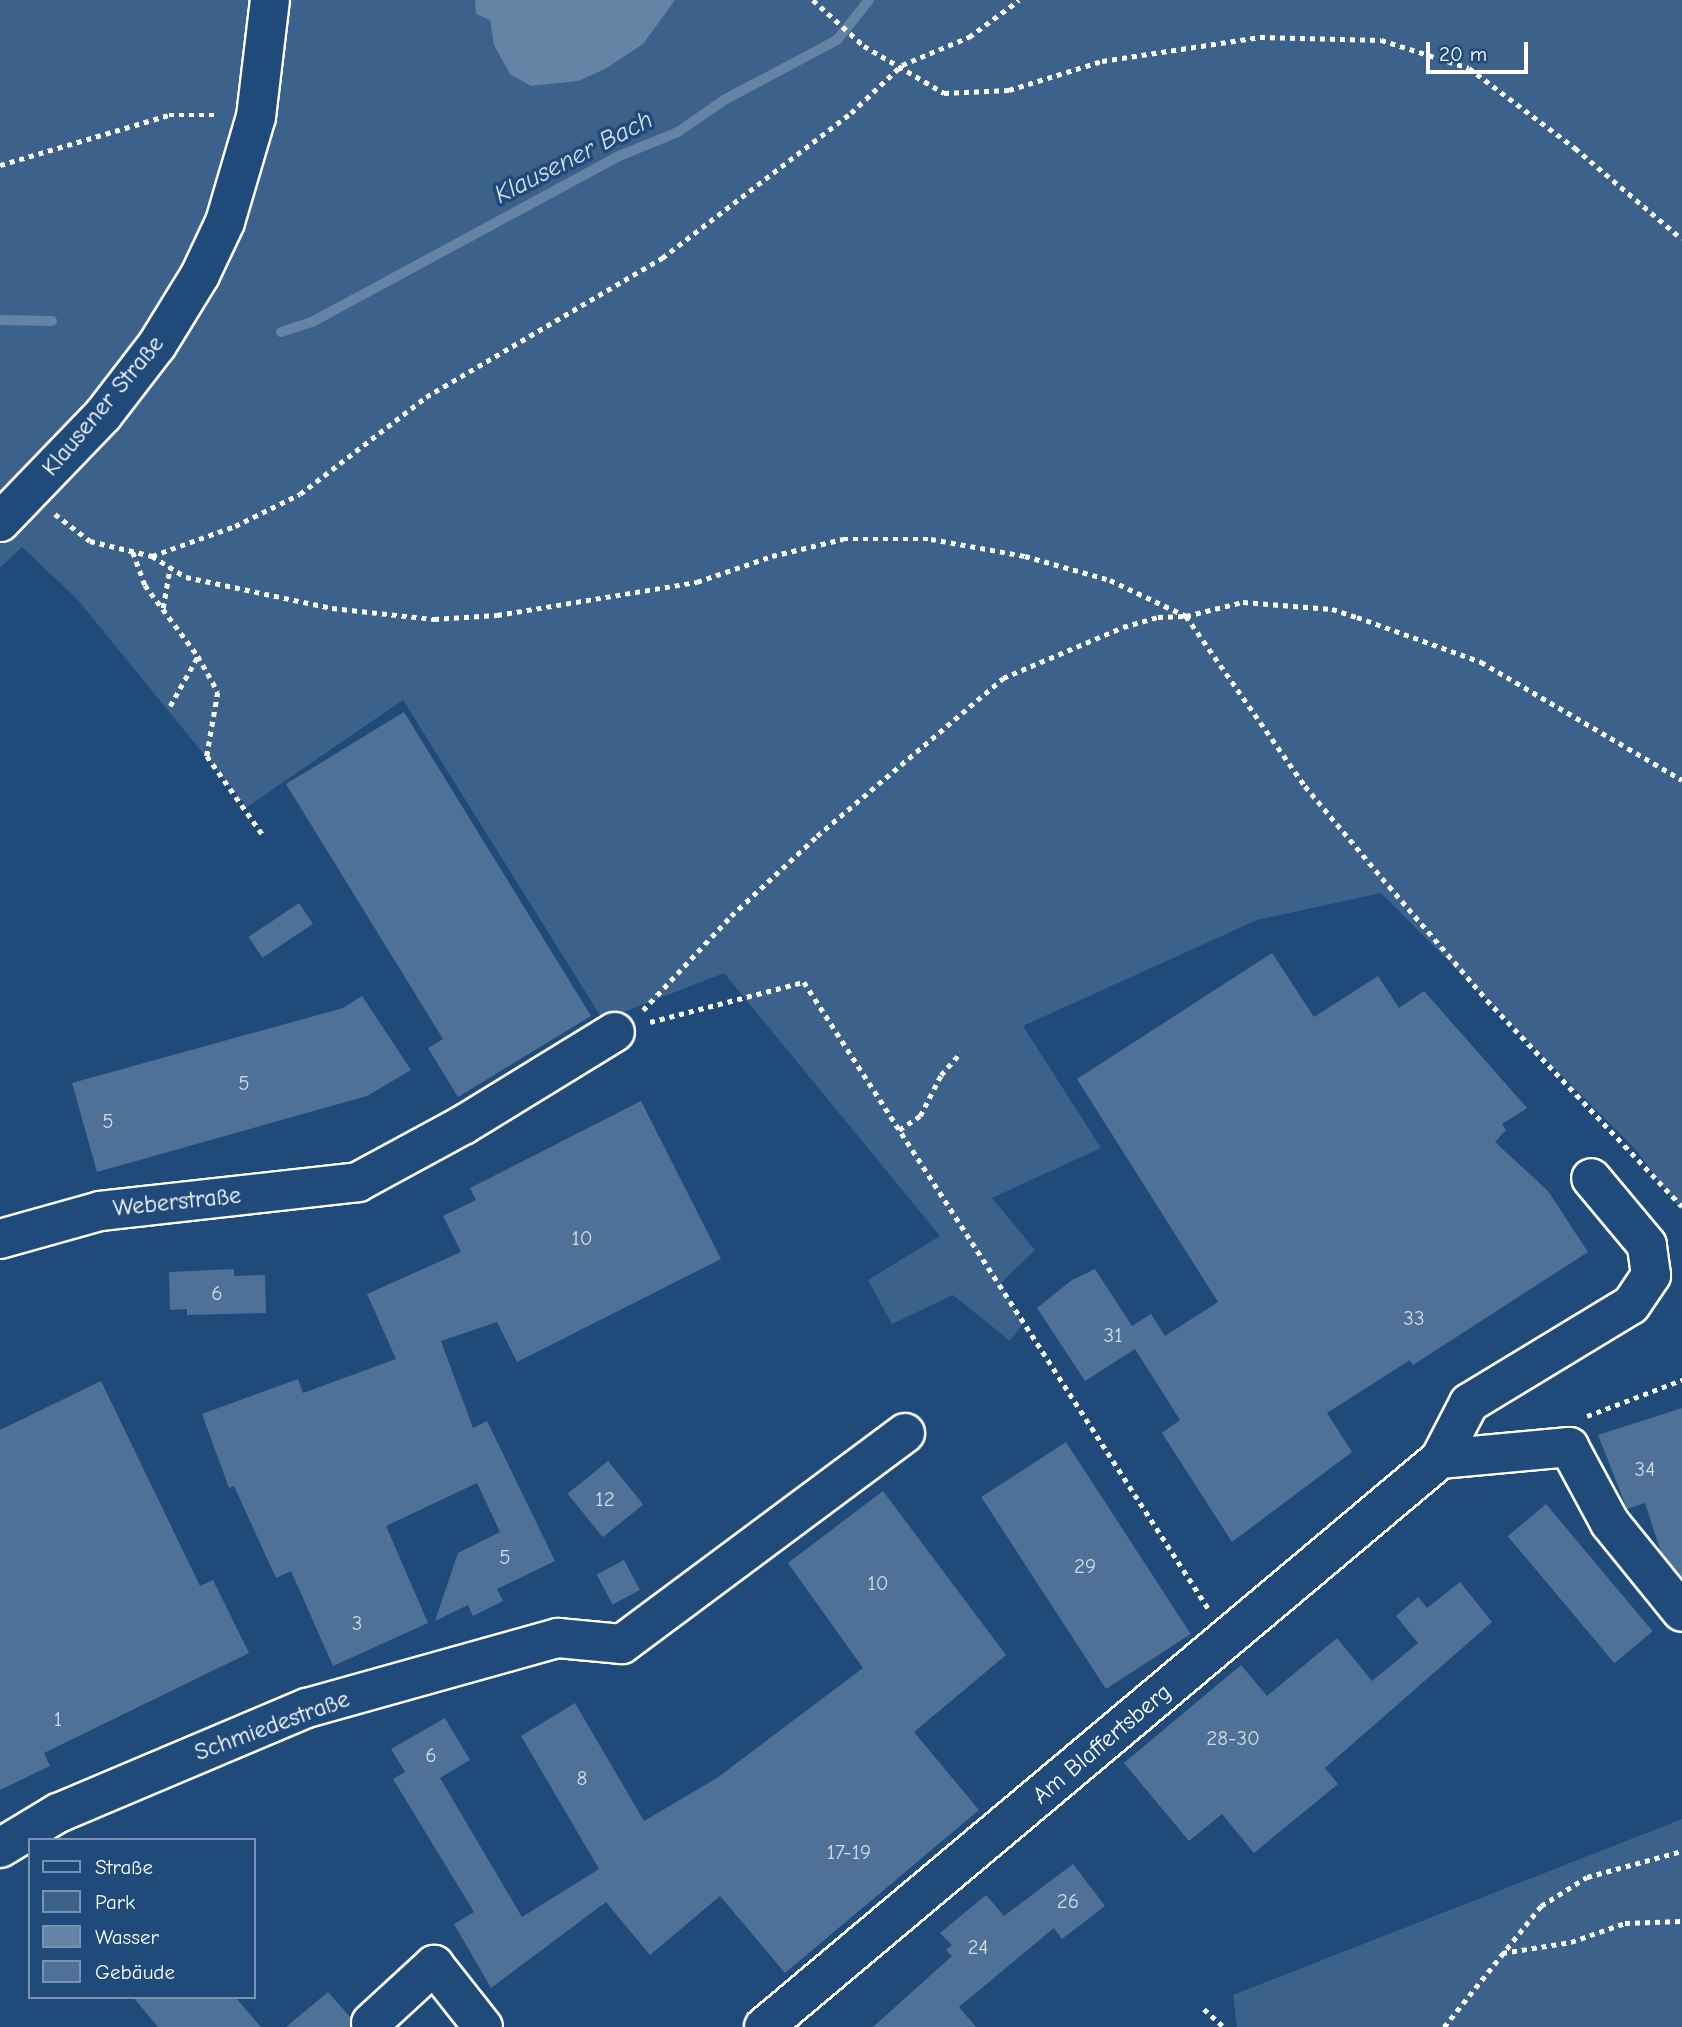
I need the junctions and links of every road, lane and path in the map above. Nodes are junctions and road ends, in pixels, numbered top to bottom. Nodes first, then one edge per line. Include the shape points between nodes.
1 (270, 0) edge
2 (813, 0) edge
3 (1019, 0) edge
4 (902, 65) junction
5 (219, 115) dead end
6 (0, 165) edge
7 (1682, 239) edge
8 (29, 495) junction
9 (0, 522) edge
10 (133, 552) junction
11 (152, 556) junction
12 (170, 567) junction
13 (163, 609) junction
14 (1186, 616) junction
15 (198, 656) junction
16 (170, 706) dead end
17 (1682, 780) edge
18 (263, 835) dead end
19 (688, 1012) dead end
20 (615, 1032) joint
21 (961, 1052) dead end
22 (900, 1130) junction
23 (1591, 1178) dead end
24 (1682, 1206) edge
25 (0, 1239) edge
26 (1682, 1380) edge
27 (1596, 1412) dead end
28 (905, 1433) dead end
29 (1440, 1459) junction
30 (1682, 1612) edge
31 (1228, 1638) junction
32 (0, 1848) edge
33 (1682, 1851) edge
34 (1682, 1921) edge
35 (1502, 1953) junction
36 (1204, 2009) dead end
37 (371, 2023) dead end
38 (483, 2027) edge
39 (764, 2027) edge
40 (1224, 2027) edge
41 (1444, 2027) edge

1 - 8 street, Klausener Straße via 256,117 225,222 200,275 134,375
2 - 4 path via 864,46
3 - 4 path via 970,37
4 - 7 path via 944,93 985,93 1102,61 1260,37 1381,40 1469,68 1575,148
4 - 11 path via 851,113 662,258 426,397 300,494 235,526
5 - 6 path via 169,115
8 - 9 street, Klausener Straße
8 - 10 path via 90,541
10 - 11 path
10 - 13 path via 136,570
11 - 12 path
12 - 13 path
12 - 14 path via 186,577 332,608 434,619 497,615 697,582 772,556 843,539 931,539 1087,573
13 - 15 path
14 - 17 path via 1243,602 1275,603 1332,609 1395,628 1481,662
14 - 20 path via 1123,626 1003,678 817,836 731,916 651,1002
14 - 24 path via 1305,786 1389,886 1486,1000
15 - 16 path
15 - 18 path via 218,691 207,756
19 - 22 path via 804,982
20 - 25 street, Weberstraße via 463,1125 358,1182 100,1211
21 - 22 path via 941,1075 920,1116
22 - 31 path
23 - 29 street via 1647,1245 1651,1275 1631,1305 1469,1403
26 - 27 path
28 - 32 street, Schmiedestraße via 622,1644 558,1638 251,1728 58,1813
29 - 30 street via 1569,1447 1610,1523
29 - 31 street, Am Blaffertsberg
31 - 39 street, Am Blaffertsberg
33 - 35 path via 1587,1877 1541,1906
34 - 35 path via 1625,1923 1572,1942
35 - 41 path
36 - 40 path
37 - 38 street via 434,1965

